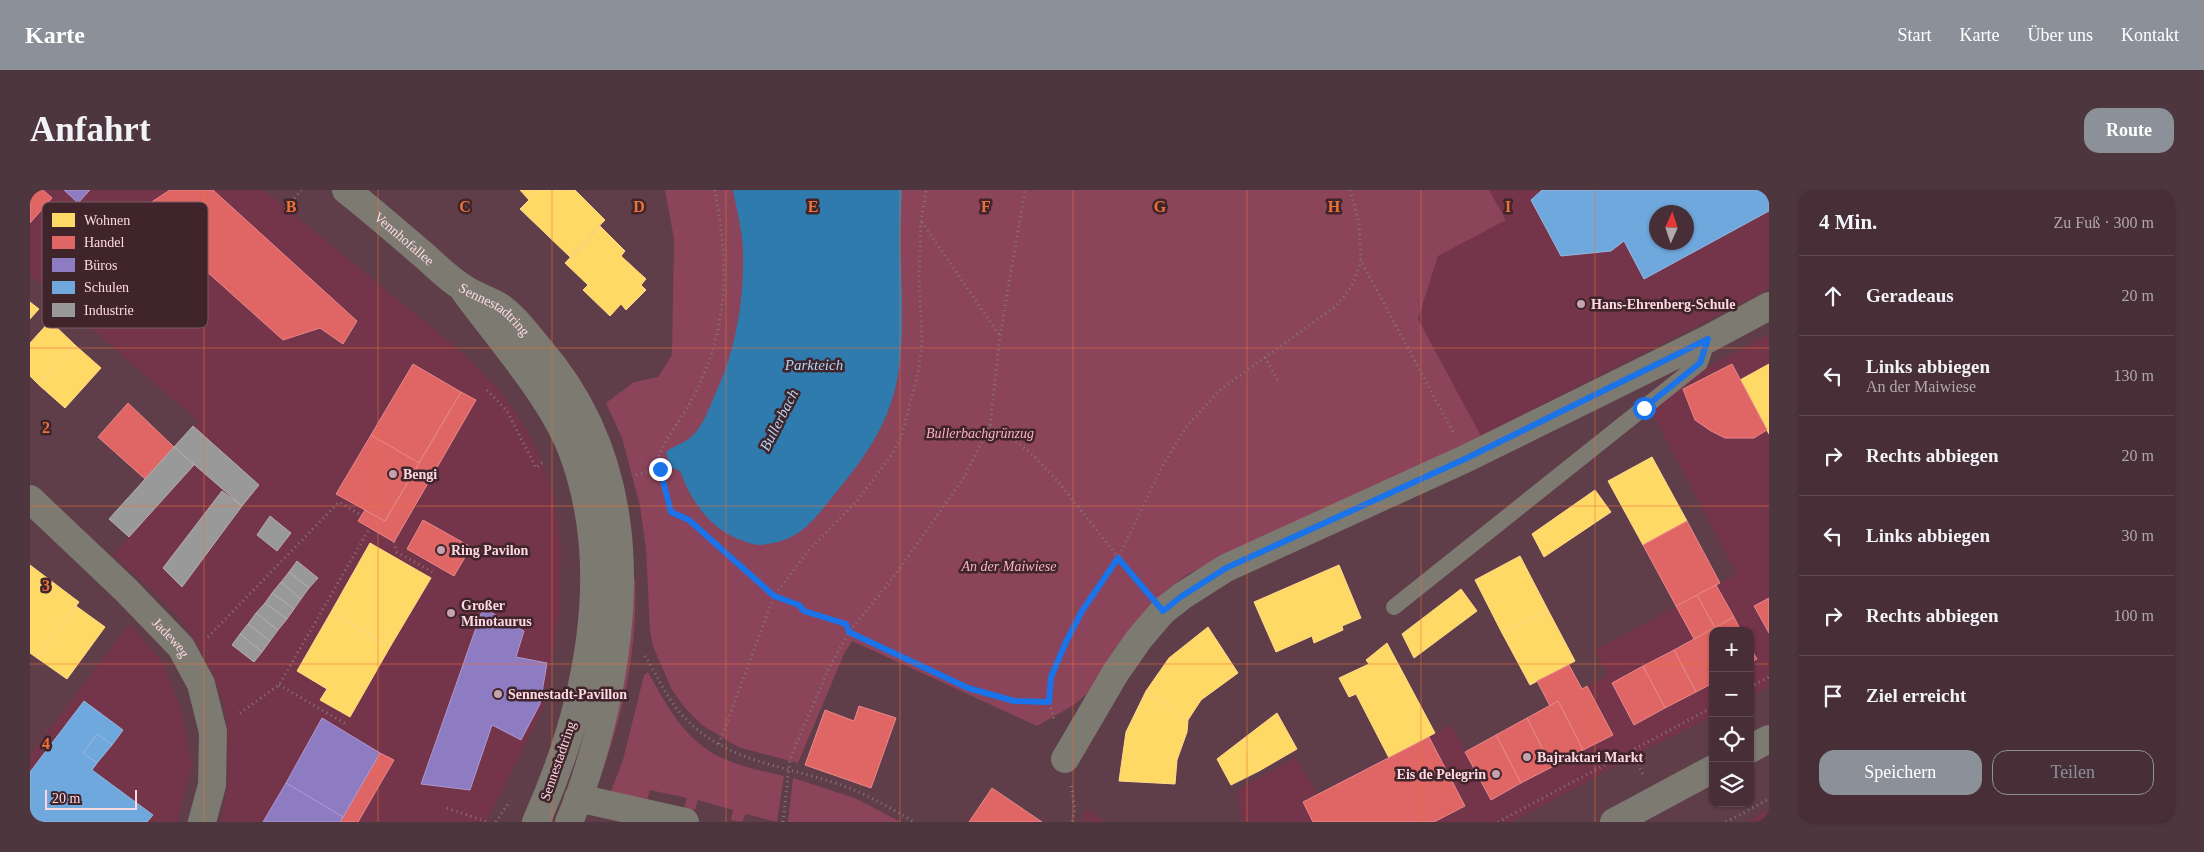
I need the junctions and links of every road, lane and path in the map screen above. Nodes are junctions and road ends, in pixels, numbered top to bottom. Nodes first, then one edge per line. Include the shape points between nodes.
1 (301, 190) edge
2 (715, 190) edge
3 (926, 190) edge
4 (1025, 190) edge
5 (1350, 190) edge
6 (360, 195) edge
7 (285, 210) dead end
8 (921, 221) junction
9 (1361, 261) junction
10 (462, 287) junction
11 (1769, 306) edge
12 (1000, 336) junction
13 (1708, 339) junction
14 (1265, 357) junction
15 (1279, 383) dead end
16 (499, 388) dead end
17 (487, 390) dead end
18 (492, 396) junction
19 (990, 426) junction
20 (1467, 458) junction
21 (544, 462) dead end
22 (660, 469) junction
23 (633, 476) dead end
24 (32, 504) edge
25 (359, 514) dead end
26 (368, 531) dead end
27 (394, 542) dead end
28 (1118, 558) junction
29 (434, 573) dead end
30 (774, 596) junction
31 (1394, 607) dead end
32 (1163, 611) junction
33 (849, 632) junction
34 (644, 654) dead end
35 (187, 659) junction
36 (1769, 677) edge
37 (279, 685) junction
38 (1754, 685) edge
39 (1049, 702) junction
40 (1709, 709) edge
41 (346, 724) dead end
42 (213, 732) junction
43 (1769, 739) edge
44 (719, 744) junction
45 (1754, 747) edge
46 (1065, 759) junction
47 (789, 770) junction
48 (1709, 771) edge
49 (1769, 799) edge
50 (447, 808) dead end
51 (574, 810) edge
52 (670, 820) edge
53 (202, 822) edge
54 (487, 822) edge
55 (536, 822) edge
56 (783, 822) edge
57 (914, 822) edge
58 (1072, 822) edge
59 (1498, 822) edge
60 (1614, 822) edge
61 (1726, 822) edge

1 - 7 path
2 - 22 path via 725,267 716,340 692,400 659,454
3 - 8 path
4 - 12 path
5 - 9 path via 1358,223
6 - 10 street, Vennhofallee
8 - 12 path
8 - 30 path via 922,344 918,374 901,437 857,501 809,550
9 - 14 path via 1352,286 1336,306
9 - 20 path
10 - 51 street, Sennestadtring via 500,307 539,347 574,396 594,436 610,481 621,556 618,633 599,730
10 - 55 street, Sennestadtring via 550,407 571,447 592,524 594,592 582,679 573,722
11 - 13 street
12 - 19 path
13 - 20 street
13 - 31 lane via 1700,363
14 - 15 path
14 - 28 path via 1220,390 1186,427 1162,467
16 - 18 path
17 - 18 path
18 - 21 path via 508,411 536,468
19 - 28 path via 1036,458 1060,483
19 - 33 path via 963,479 930,528
20 - 32 street via 1226,568
22 - 23 path
22 - 30 path via 671,512 689,520
24 - 35 street, Jadeweg via 126,590 181,647
25 - 35 path via 339,502
26 - 37 path
27 - 29 path via 397,552
28 - 32 path
28 - 39 path via 1082,611 1066,642 1051,677
30 - 33 path via 799,605 804,611 846,624
30 - 44 path
32 - 46 street via 1139,638 1116,672
33 - 39 path via 968,688 1014,701
33 - 47 path via 827,672 790,759
34 - 44 path via 677,710 689,723
35 - 42 street, Jadeweg via 201,684
36 - 38 path
37 - 41 path
37 - 42 path
39 - 46 path
40 - 59 path
42 - 53 street, Jadeweg via 212,785
43 - 45 street
44 - 47 path via 738,755
46 - 58 path via 1075,809
47 - 56 path
47 - 57 path via 872,796
48 - 60 street
49 - 61 path
50 - 54 path
51 - 52 street

